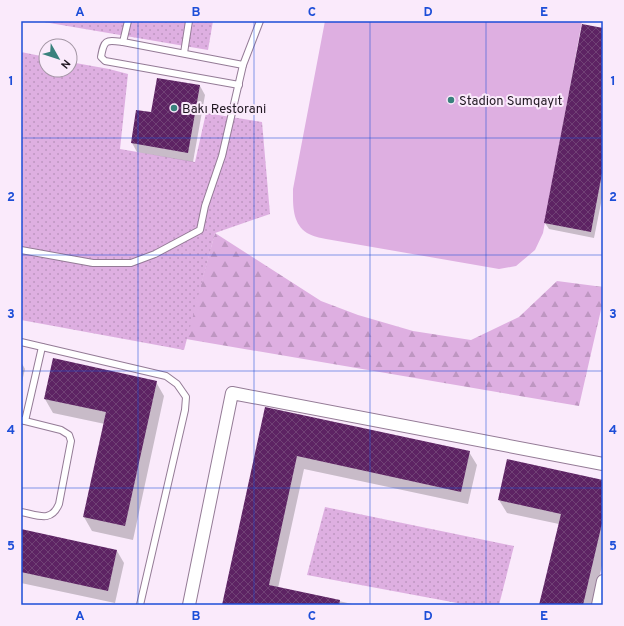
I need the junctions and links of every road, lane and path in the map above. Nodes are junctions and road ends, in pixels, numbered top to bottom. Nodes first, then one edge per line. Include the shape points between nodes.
1 (128, 21) edge
2 (189, 21) edge
3 (260, 21) edge
4 (123, 42) junction
5 (184, 53) junction
6 (243, 65) junction
7 (239, 85) junction
8 (21, 250) edge
9 (21, 342) edge
10 (42, 347) junction
11 (23, 420) edge
12 (603, 464) edge
13 (21, 512) edge
14 (603, 580) edge
15 (140, 605) edge
16 (189, 605) edge
17 (598, 605) edge

1 - 4 lane
2 - 5 lane
3 - 6 lane
4 - 5 lane
4 - 7 lane via 106,41 103,45 102,59
5 - 6 lane
6 - 7 lane
7 - 8 lane via 222,156 205,206 200,230 132,263 93,263
9 - 10 lane
10 - 11 lane
10 - 15 lane via 166,376 177,384 186,397
11 - 13 lane via 61,430 69,435 72,441 56,510 52,515 46,516
12 - 16 street via 232,393
14 - 17 street

